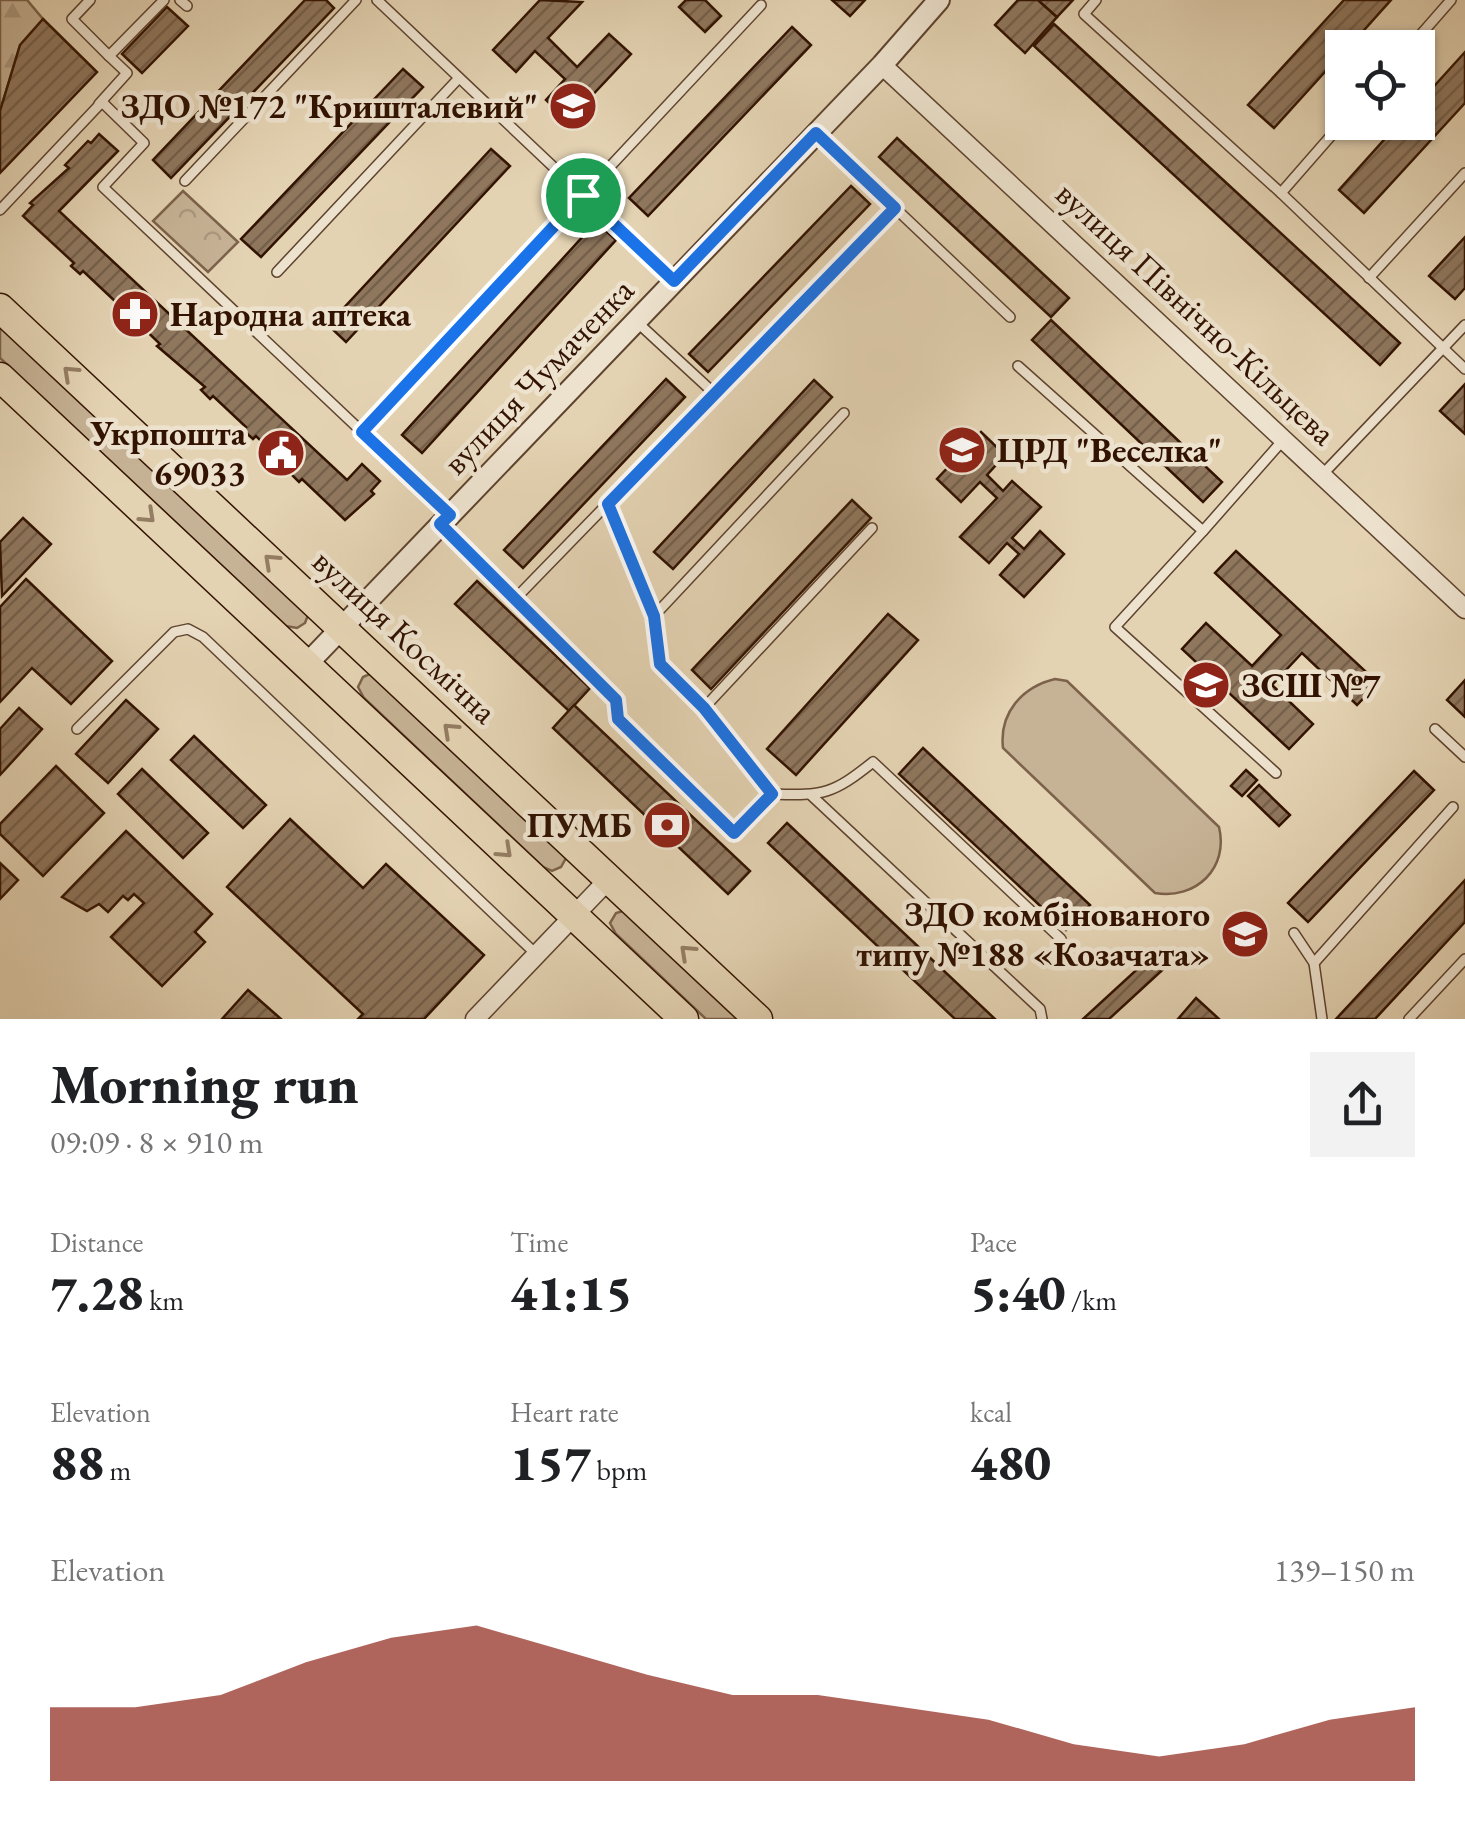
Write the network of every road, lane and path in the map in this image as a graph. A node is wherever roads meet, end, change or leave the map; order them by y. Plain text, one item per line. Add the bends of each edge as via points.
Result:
1 (90, 0) edge
2 (164, 0) edge
3 (356, 0) edge
4 (377, 0) edge
5 (939, 0) edge
6 (1096, 0) edge
7 (1451, 0) edge
8 (761, 6) dead end
9 (1425, 30) edge
10 (110, 56) junction
11 (882, 65) junction
12 (459, 78) junction
13 (102, 102) junction
14 (816, 133) junction
15 (1327, 140) edge
16 (1465, 173) edge
17 (185, 181) dead end
18 (1280, 193) junction
19 (583, 195) junction
20 (895, 208) junction
21 (0, 210) edge
22 (276, 272) dead end
23 (1369, 278) junction
24 (674, 281) junction
25 (0, 308) edge
26 (1010, 317) dead end
27 (636, 321) junction
28 (1465, 326) edge
29 (1443, 348) junction
30 (1018, 366) dead end
31 (1465, 369) edge
32 (0, 377) edge
33 (716, 395) junction
34 (844, 413) dead end
35 (362, 432) junction
36 (1284, 440) junction
37 (1322, 475) junction
38 (608, 504) junction
39 (445, 520) junction
40 (872, 528) dead end
41 (1203, 531) junction
42 (515, 599) junction
43 (1465, 609) edge
44 (654, 616) junction
45 (342, 627) junction
46 (306, 664) junction
47 (704, 708) junction
48 (77, 729) dead end
49 (1436, 729) dead end
50 (1465, 757) edge
51 (1276, 773) dead end
52 (772, 794) junction
53 (812, 796) junction
54 (1453, 806) dead end
55 (609, 879) junction
56 (574, 916) junction
57 (1294, 933) dead end
58 (1061, 939) dead end
59 (536, 955) junction
60 (1465, 959) edge
61 (1314, 964) junction
62 (475, 1019) edge
63 (684, 1019) edge
64 (758, 1019) edge
65 (1042, 1019) edge
66 (1322, 1019) edge
67 (1409, 1019) edge

1 - 10 lane via 72,19
2 - 10 lane
3 - 17 lane
4 - 12 lane
5 - 11 street, вулиця Чумаченка
6 - 18 lane via 1084,14
7 - 9 lane
8 - 19 lane
10 - 13 lane via 128,74
11 - 14 street, вулиця Чумаченка
11 - 36 street, вулиця Північно-Кільцева
12 - 19 lane
12 - 22 lane
13 - 21 lane
13 - 35 lane via 144,143 103,187
14 - 20 lane
14 - 24 street, вулиця Чумаченка
15 - 18 lane
16 - 23 lane
18 - 23 lane
19 - 24 lane
19 - 35 lane
20 - 26 lane
20 - 33 lane
23 - 29 lane
24 - 27 street, вулиця Чумаченка
45 -> 25 main road, вулиця Космічна
27 - 33 lane
27 - 39 street, вулиця Чумаченка
28 - 29 lane
29 - 31 lane
29 - 37 lane
30 - 41 lane
32 -> 46 main road
33 - 38 lane
34 - 44 lane
35 - 39 lane
36 - 37 street, вулиця Північно-Кільцева
36 - 41 lane
37 - 43 street, вулиця Північно-Кільцева
38 - 42 lane
38 - 44 lane
39 - 42 lane
39 - 45 street, вулиця Чумаченка
40 - 47 lane
41 - 51 lane via 1115,627
42 - 52 lane via 616,700 618,719 734,833
44 - 47 lane via 660,664
45 - 46 street, вулиця Чумаченка
55 -> 45 main road, вулиця Космічна
46 -> 56 main road
47 - 52 lane
48 - 59 lane via 174,632 188,629
49 - 50 lane
52 - 53 lane
53 - 58 lane via 848,782 873,762
53 - 65 lane via 1040,1009
54 - 61 lane
55 - 56 street
64 -> 55 main road, вулиця Космічна
56 - 59 street
56 - 63 main road
57 - 61 lane
59 - 62 street
60 - 67 lane
61 - 66 lane

